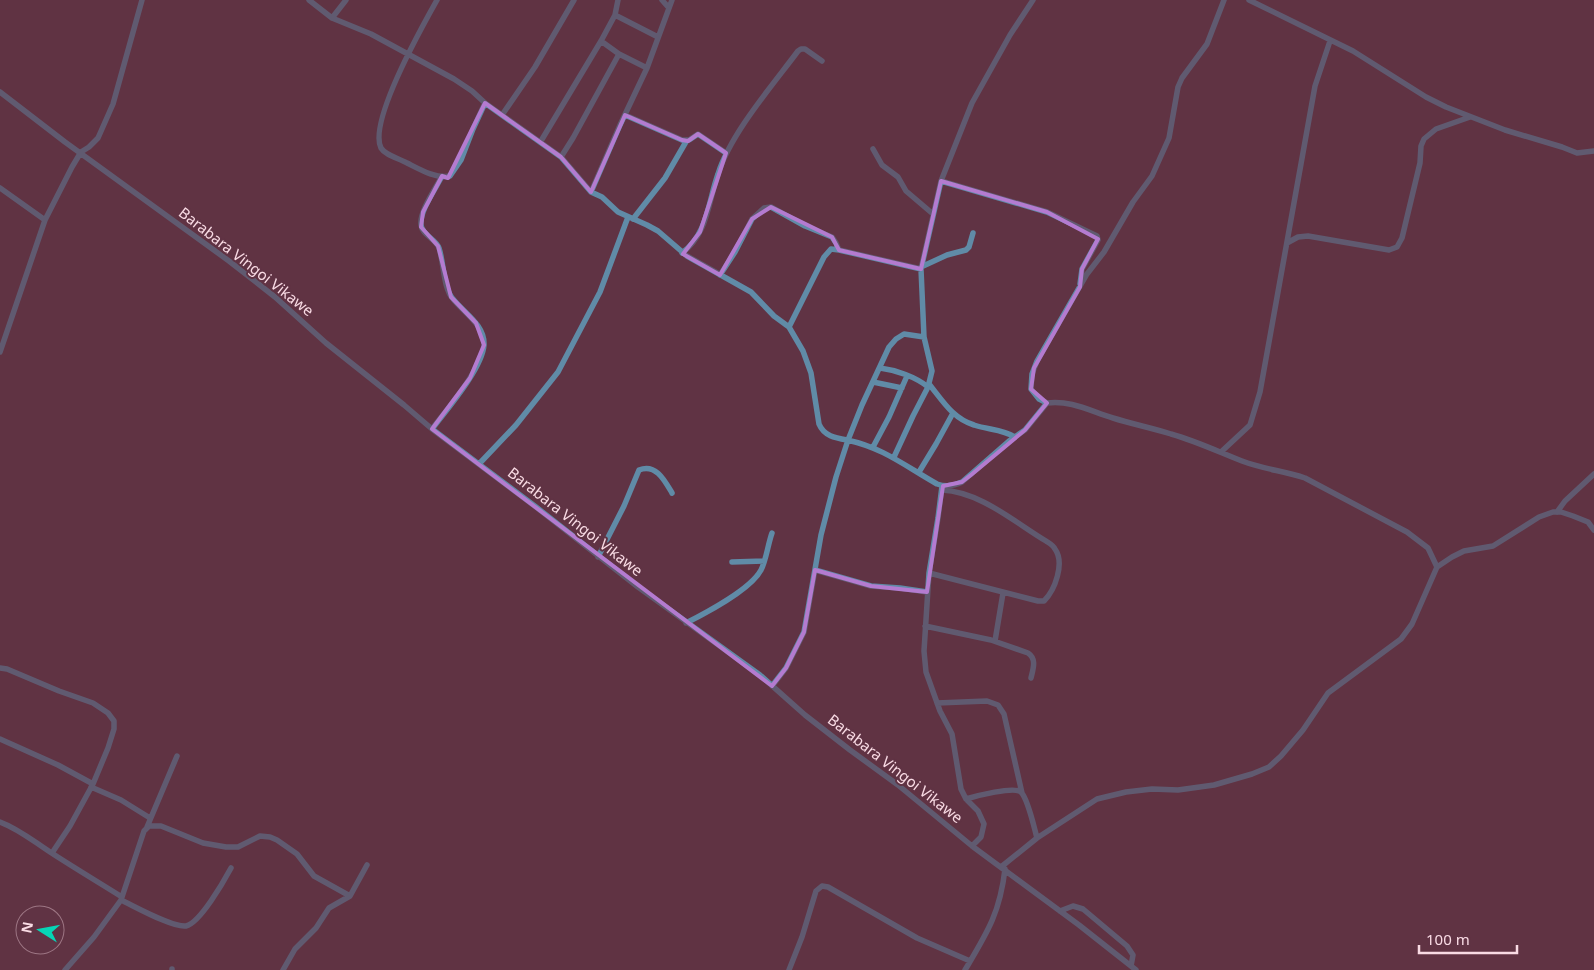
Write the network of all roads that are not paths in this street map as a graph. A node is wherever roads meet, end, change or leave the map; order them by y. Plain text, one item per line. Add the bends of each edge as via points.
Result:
1 (142, 0) edge
2 (309, 0) edge
3 (346, 0) edge
4 (437, 0) edge
5 (574, 0) edge
6 (618, 0) edge
7 (662, 0) edge
8 (672, 0) edge
9 (1033, 0) edge
10 (1224, 0) edge
11 (1249, 0) edge
12 (669, 8) junction
13 (615, 15) junction
14 (332, 18) junction
15 (658, 37) junction
16 (601, 41) junction
17 (1330, 41) junction
18 (407, 53) junction
19 (619, 54) junction
20 (822, 62) dead end
21 (647, 68) junction
22 (0, 92) edge
23 (485, 104) junction
24 (624, 114) junction
25 (502, 115) junction
26 (1470, 117) junction
27 (687, 140) junction
28 (540, 141) junction
29 (873, 149) dead end
30 (1594, 151) edge
31 (81, 152) junction
32 (726, 154) junction
33 (561, 157) junction
34 (442, 176) junction
35 (941, 181) junction
36 (0, 188) edge
37 (591, 192) junction
38 (933, 214) junction
39 (631, 218) junction
40 (44, 220) junction
41 (973, 233) dead end
42 (1287, 243) junction
43 (839, 250) junction
44 (682, 253) junction
45 (921, 268) junction
46 (720, 275) junction
47 (1080, 287) junction
48 (789, 327) junction
49 (924, 337) junction
50 (0, 352) edge
51 (880, 368) junction
52 (907, 376) junction
53 (873, 382) junction
54 (929, 385) junction
55 (902, 388) junction
56 (1047, 403) junction
57 (953, 413) junction
58 (432, 429) junction
59 (1015, 437) junction
60 (848, 440) junction
61 (873, 447) junction
62 (1221, 452) junction
63 (894, 457) junction
64 (479, 464) junction
65 (919, 472) junction
66 (1594, 474) edge
67 (942, 488) junction
68 (672, 493) dead end
69 (1557, 512) junction
70 (1594, 530) edge
71 (772, 533) dead end
72 (598, 556) junction
73 (764, 561) junction
74 (732, 562) dead end
75 (1437, 566) junction
76 (815, 570) junction
77 (929, 573) junction
78 (927, 592) junction
79 (1003, 593) junction
80 (686, 623) junction
81 (925, 626) junction
82 (995, 641) junction
83 (0, 668) edge
84 (1032, 678) dead end
85 (772, 686) junction
86 (937, 703) junction
87 (0, 739) edge
88 (177, 756) dead end
89 (92, 785) junction
90 (1022, 793) junction
91 (966, 799) junction
92 (150, 818) junction
93 (0, 822) edge
94 (147, 827) junction
95 (1037, 838) junction
96 (972, 846) junction
97 (52, 853) junction
98 (367, 865) dead end
99 (231, 868) dead end
100 (1003, 868) junction
101 (350, 896) junction
102 (121, 898) junction
103 (1060, 911) junction
104 (970, 961) junction
105 (1132, 968) edge
106 (65, 970) edge
107 (283, 970) edge
108 (789, 970) edge
109 (965, 970) edge

1 - 31 street via 113,104 98,138
2 - 14 street
3 - 14 street
4 - 18 street
5 - 25 street
6 - 13 street
7 - 12 street
8 - 12 street
9 - 35 street via 972,103
10 - 47 street via 1207,44 1178,87 1169,138 1152,176
11 - 17 street
12 - 15 street
13 - 15 street
13 - 16 street
14 - 18 street
15 - 21 street
16 - 19 street
16 - 28 street
17 - 26 street via 1426,97
17 - 42 street via 1315,86
18 - 23 street via 454,79
18 - 34 street via 381,124 381,148 423,171
19 - 21 street
19 - 33 street
20 - 32 street via 805,49 798,51
21 - 24 street
22 - 31 street, Barabara Vingoi Vikawe
23 - 25 street
23 - 34 street via 456,170 450,176
24 - 27 street
24 - 37 street
25 - 28 street
26 - 30 street via 1577,153
26 - 42 street via 1436,129 1424,139 1402,238 1397,247 1389,250 1308,236
27 - 32 street via 698,134
27 - 39 street via 665,178
28 - 33 street
29 - 38 street via 882,166 898,177 908,194
31 - 40 street
31 - 58 street, Barabara Vingoi Vikawe via 249,276
32 - 44 street via 717,175 708,214 694,243
33 - 37 street
34 - 58 street via 423,212 421,227 438,246 451,297 476,324 484,345 470,378
35 - 38 street
35 - 47 street via 1047,212 1097,236 1098,240 1082,269
36 - 40 street
37 - 39 street
38 - 45 street
39 - 44 street via 658,231
39 - 64 street via 600,292 558,372 516,425
40 - 50 street
41 - 45 street via 966,250
42 - 62 street via 1260,392 1250,426
43 - 45 street
43 - 46 street via 832,237 825,233 770,207 764,208 752,218
43 - 48 street via 831,249 824,257
44 - 46 street
45 - 49 street
46 - 48 street via 751,292
47 - 56 street via 1045,344 1030,382 1039,399
48 - 60 street via 811,373 822,430
49 - 51 street via 904,334 896,339
49 - 54 street via 932,366
51 - 52 street
51 - 53 street
52 - 54 street
52 - 55 street
53 - 55 street
53 - 60 street
54 - 57 street
54 - 63 street
55 - 61 street
56 - 59 street via 1033,422
56 - 62 street via 1074,404 1171,433
57 - 59 street via 972,425 1003,431
57 - 65 street
58 - 64 street, Barabara Vingoi Vikawe
59 - 67 street via 962,482
60 - 61 street
60 - 76 street via 828,507
61 - 63 street
62 - 75 street via 1243,462 1305,478 1382,518 1428,548
63 - 65 street
64 - 72 street, Barabara Vingoi Vikawe
65 - 67 street
66 - 69 street
67 - 77 street
67 - 79 street via 973,496 1054,547 1059,564 1053,589 1044,601
68 - 72 street via 657,472 646,468 639,470
69 - 70 street via 1588,522
69 - 75 street via 1539,517 1493,546 1464,551
71 - 73 street
72 - 80 street, Barabara Vingoi Vikawe
73 - 74 street
73 - 80 street via 761,572 739,592
75 - 95 street via 1412,624 1401,639 1328,693 1274,764 1214,785 1112,794 1078,810
76 - 78 street via 871,586
76 - 85 street via 804,632 786,668
77 - 78 street
77 - 79 street
78 - 81 street
79 - 82 street
80 - 85 street, Barabara Vingoi Vikawe
81 - 82 street
81 - 86 street via 925,663
82 - 84 street via 1032,655
83 - 89 street via 92,703 108,713 114,729
85 - 96 street, Barabara Vingoi Vikawe
86 - 90 street via 987,701 994,702 1003,710
86 - 91 street via 952,734 959,783
87 - 89 street
88 - 92 street
89 - 92 street
89 - 97 street
90 - 91 street via 1014,790
90 - 95 street
91 - 96 street via 978,811 984,824 981,836
92 - 94 street
93 - 97 street
94 - 101 street via 161,826 203,843 226,847 238,847 260,836 270,837 297,854 314,876
94 - 102 street
95 - 100 street
96 - 100 street, Barabara Vingoi Vikawe
97 - 102 street
98 - 101 street
99 - 102 street via 203,911 186,926 173,924
100 - 103 street, Barabara Vingoi Vikawe
100 - 104 street via 999,905
101 - 107 street via 329,908 316,928 295,949
102 - 106 street via 94,937
103 - 105 street, Barabara Vingoi Vikawe
103 - 105 street via 1073,906 1083,909 1127,946 1133,955
104 - 108 street via 917,938 822,886 816,891
104 - 109 street

